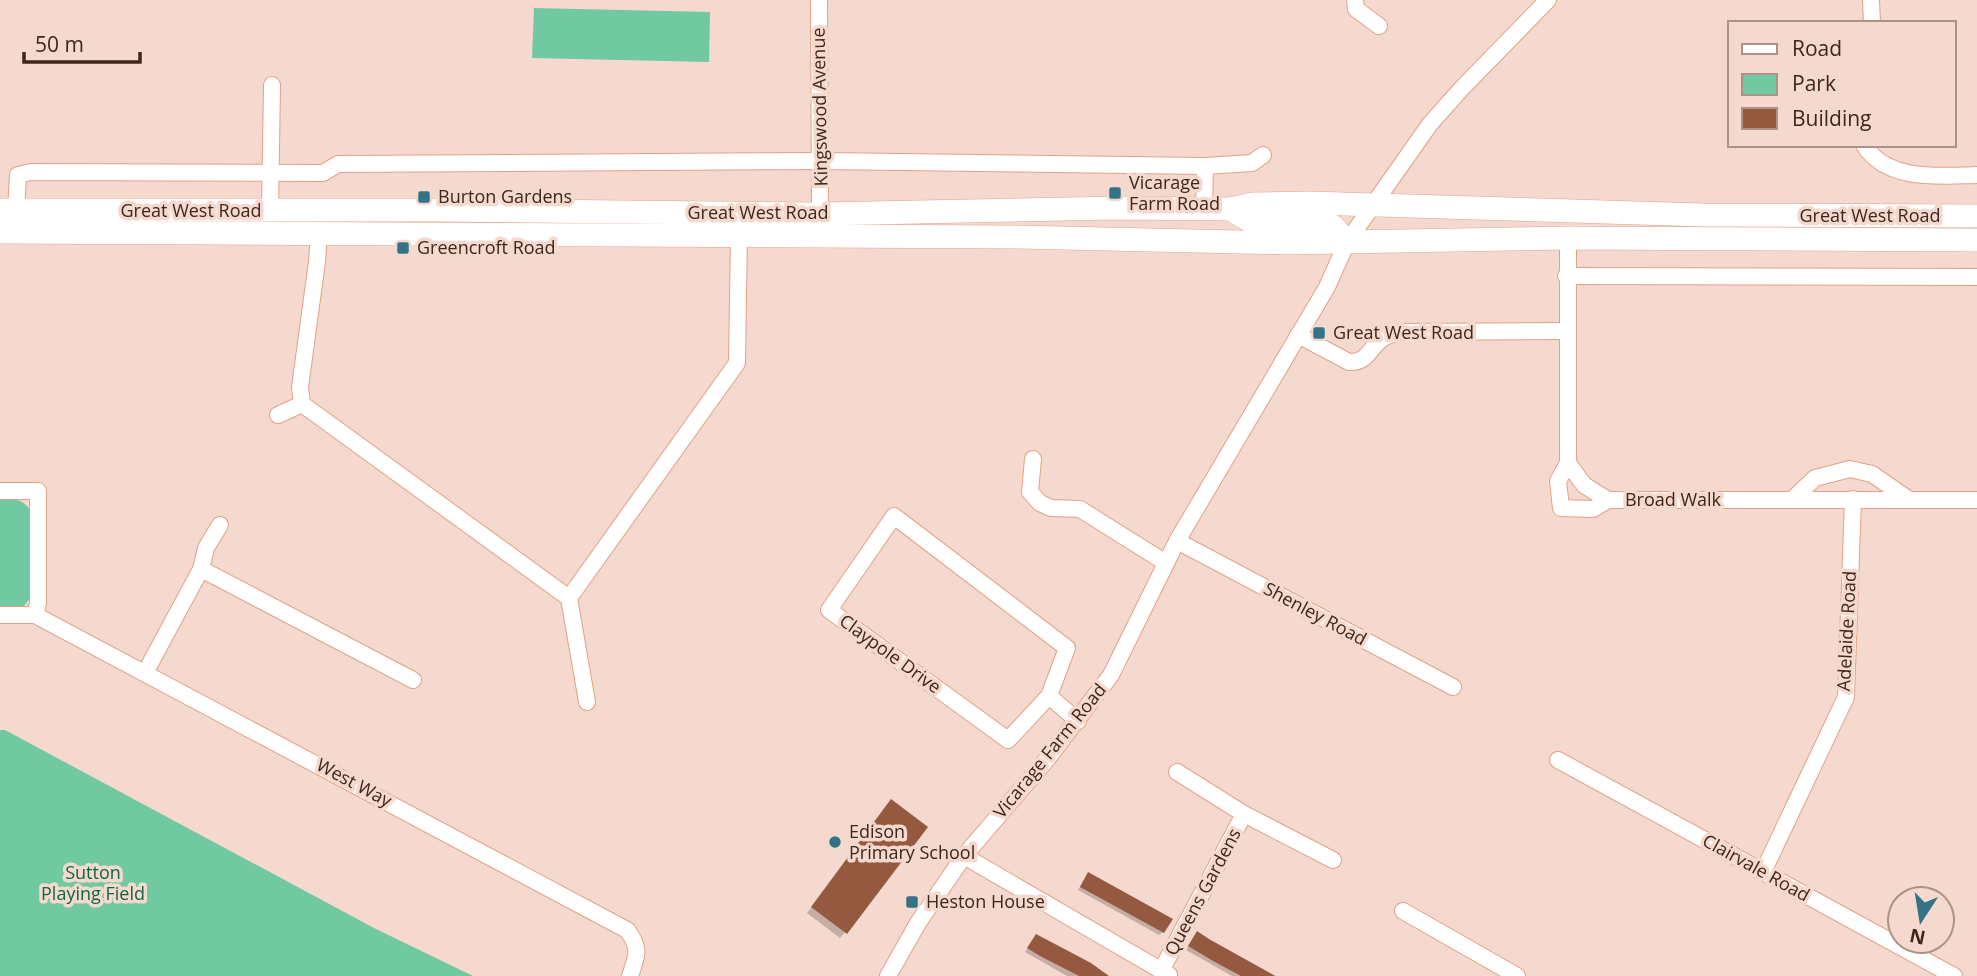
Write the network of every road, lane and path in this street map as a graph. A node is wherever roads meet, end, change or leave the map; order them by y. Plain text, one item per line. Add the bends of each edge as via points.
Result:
1 (819, 0) edge
2 (1355, 0) edge
3 (1548, 0) edge
4 (1871, 0) edge
5 (1872, 21) edge
6 (1379, 26) dead end
7 (272, 85) dead end
8 (1866, 147) edge
9 (1263, 155) dead end
10 (821, 161) junction
11 (1205, 166) junction
12 (271, 174) junction
13 (1977, 175) edge
14 (1373, 205) junction
15 (1204, 208) junction
16 (1230, 209) junction
17 (8, 211) edge
18 (270, 211) junction
19 (820, 214) junction
20 (1977, 216) edge
21 (0, 232) edge
22 (319, 233) junction
23 (739, 235) junction
24 (1568, 238) junction
25 (1977, 240) edge
26 (1347, 242) junction
27 (1566, 276) junction
28 (1977, 277) edge
29 (1566, 331) junction
30 (1298, 335) junction
31 (302, 404) junction
32 (278, 415) dead end
33 (1032, 459) dead end
34 (1569, 463) junction
35 (0, 491) edge
36 (1793, 499) junction
37 (1853, 499) junction
38 (1908, 499) junction
39 (1608, 500) junction
40 (1977, 500) edge
41 (220, 525) dead end
42 (1177, 541) junction
43 (1166, 563) junction
44 (201, 569) junction
45 (569, 598) junction
46 (0, 615) edge
47 (35, 615) junction
48 (145, 673) junction
49 (413, 680) dead end
50 (1453, 687) dead end
51 (1049, 696) junction
52 (587, 702) dead end
53 (1078, 721) junction
54 (1558, 760) dead end
55 (1177, 772) dead end
56 (1244, 814) junction
57 (964, 856) junction
58 (1332, 860) dead end
59 (1763, 872) junction
60 (1403, 911) dead end
61 (1142, 969) edge
62 (1166, 973) edge
63 (630, 976) edge
64 (888, 976) edge
65 (1517, 976) edge
66 (1954, 976) edge

1 - 10 street, Kingswood Avenue
2 - 6 street via 1356,9
3 - 14 street, Vicarage Farm Road via 1430,124
4 - 5 street
7 - 12 street
8 - 13 street via 1890,168 1908,174
9 - 11 street via 1252,163
10 - 11 street
10 - 12 street via 338,163 323,173
10 - 19 street, Kingswood Avenue
11 - 15 street
12 - 17 street via 31,172 18,175
12 - 18 street
14 - 16 highway, Great West Road via 1264,204
14 - 20 highway, Great West Road via 1703,215
14 - 26 street, Vicarage Farm Road
15 - 16 highway, Great West Road
15 - 19 highway, Great West Road
16 - 26 highway via 1252,222 1327,223
17 - 18 highway, Great West Road
18 - 19 highway, Great West Road
21 - 22 highway, Great West Road
22 - 23 highway, Great West Road
22 - 31 street via 300,387
23 - 26 highway, Great West Road
23 - 45 street via 737,363
24 - 25 highway, Great West Road
24 - 26 highway, Great West Road
24 - 27 street
26 - 30 street, Vicarage Farm Road
27 - 28 street
27 - 29 street
29 - 30 street via 1399,332 1381,339 1364,360 1356,362
29 - 34 street
30 - 42 street, Vicarage Farm Road
31 - 32 street
31 - 45 street
33 - 43 street via 1030,492 1040,503 1080,509
34 - 39 street, Broad Walk via 1584,485
34 - 39 street via 1558,481 1561,508 1593,509
35 - 47 street via 38,491
36 - 37 street, Broad Walk
36 - 38 street via 1815,478 1850,469 1872,474
36 - 39 street, Broad Walk
37 - 38 street, Broad Walk
37 - 59 street, Adelaide Road via 1846,697
38 - 40 street, Broad Walk
41 - 44 street via 205,548
42 - 43 street, Vicarage Farm Road
42 - 50 street, Shenley Road
43 - 53 street, Vicarage Farm Road via 1111,675
44 - 48 street
44 - 49 street
45 - 52 street
46 - 47 street
47 - 48 street, West Way
48 - 63 street, West Way via 627,930 636,941 638,956
51 - 51 street, Claypole Drive via 1008,740 829,610 894,516 1067,648
51 - 53 street
53 - 57 street, Vicarage Farm Road
54 - 59 street, Clairvale Road
55 - 56 street, Queens Gardens
56 - 58 street, Queens Gardens
56 - 62 street, Queens Gardens
57 - 61 street
57 - 64 street, Vicarage Farm Road via 918,922
59 - 66 street, Clairvale Road
60 - 65 street
61 - 62 street

